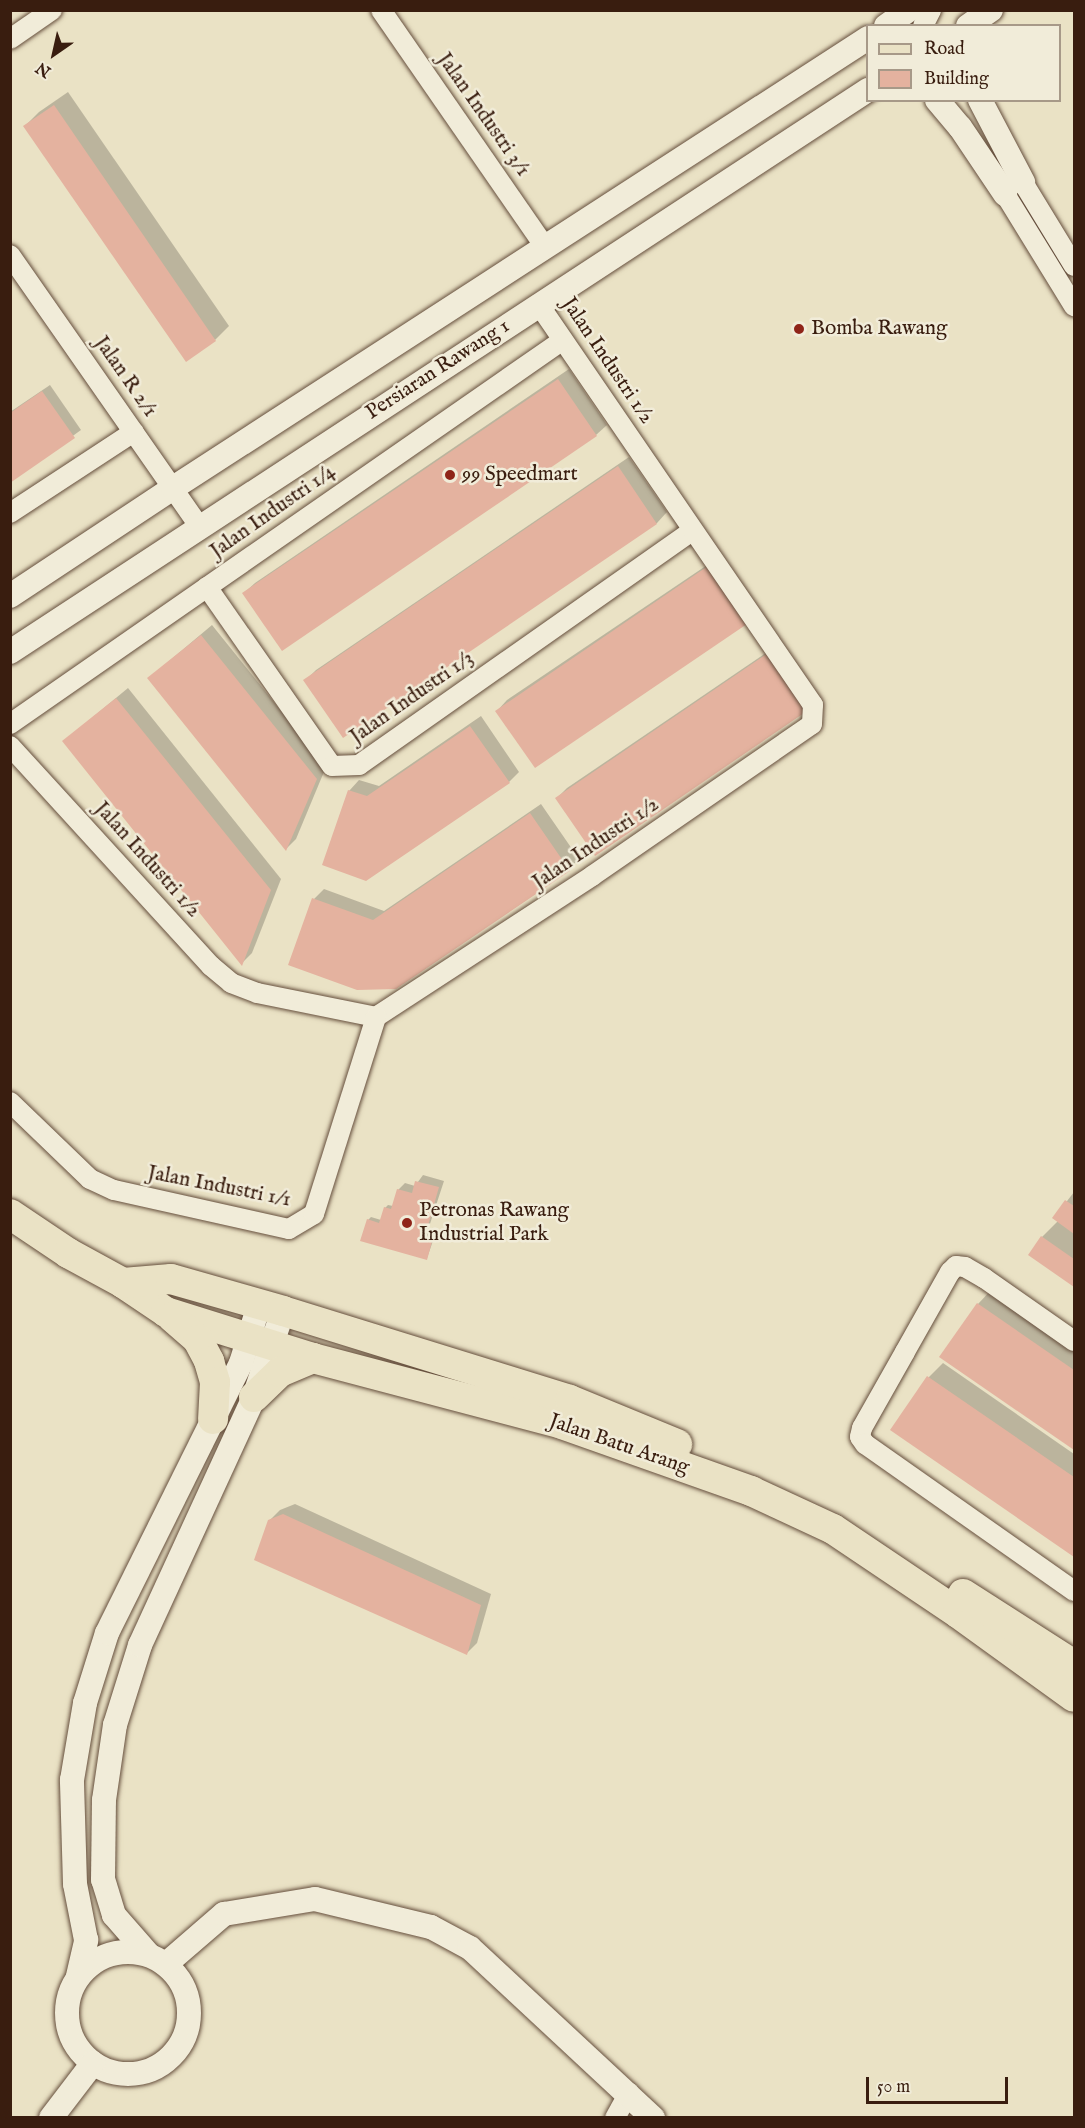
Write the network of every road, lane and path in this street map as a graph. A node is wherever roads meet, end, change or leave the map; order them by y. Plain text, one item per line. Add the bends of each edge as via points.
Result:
1 (52, 10) edge
2 (381, 10) edge
3 (909, 10) edge
4 (931, 10) edge
5 (991, 10) edge
6 (997, 10) edge
7 (889, 24) edge
8 (924, 24) edge
9 (971, 24) edge
10 (983, 24) edge
11 (10, 39) edge
12 (866, 39) edge
13 (866, 47) edge
14 (866, 91) edge
15 (939, 102) edge
16 (947, 102) edge
17 (971, 102) edge
18 (981, 102) edge
19 (753, 112) junction
20 (1014, 188) junction
21 (545, 247) junction
22 (10, 255) edge
23 (1074, 266) edge
24 (538, 304) junction
25 (1074, 306) edge
26 (563, 340) junction
27 (134, 432) junction
28 (173, 488) junction
29 (10, 513) edge
30 (199, 526) junction
31 (693, 530) junction
32 (207, 587) junction
33 (10, 596) edge
34 (10, 652) edge
35 (10, 724) edge
36 (10, 746) edge
37 (376, 1017) junction
38 (10, 1102) edge
39 (10, 1214) edge
40 (123, 1283) junction
41 (271, 1308) junction
42 (166, 1312) junction
43 (1074, 1341) edge
44 (260, 1342) junction
45 (313, 1358) junction
46 (254, 1397) junction
47 (213, 1419) junction
48 (1074, 1591) edge
49 (1074, 1665) edge
50 (1074, 1697) edge
51 (157, 1959) junction
52 (78, 1976) junction
53 (93, 2063) junction
54 (629, 2093) junction
55 (51, 2118) edge
56 (615, 2118) edge
57 (653, 2118) edge

1 - 11 street
2 - 21 street, Jalan Industri 3/1
3 - 7 street
4 - 8 street
5 - 9 street
6 - 10 street
12 - 19 street
13 - 19 street
14 - 24 street, Persiaran Rawang 1
15 - 20 street
16 - 20 street
17 - 20 street
18 - 20 street
19 - 21 street
20 - 23 street
20 - 25 street via 1042,258
21 - 28 street
22 - 27 street, Jalan R 2/1
24 - 26 street, Jalan Industri 1/2
24 - 30 street, Persiaran Rawang 1
26 - 31 street, Jalan Industri 1/2
26 - 32 street, Jalan Industri 1/4
27 - 28 street, Jalan R 2/1
27 - 29 street
28 - 30 street, Jalan R 2/1
28 - 33 street
30 - 34 street, Persiaran Rawang 1
31 - 32 street, Jalan Industri 1/3 via 358,765 332,766
31 - 37 street, Jalan Industri 1/2 via 813,705 812,724 592,876
32 - 35 street, Jalan Industri 1/4
36 - 37 street, Jalan Industri 1/2 via 211,966 231,983 256,993
37 - 38 street, Jalan Industri 1/1 via 314,1214 289,1229 114,1190 90,1179
39 - 40 main road, Jalan Batu Arang via 68,1253
40 - 41 main road, Jalan Batu Arang via 171,1279
40 - 42 main road, Jalan Batu Arang
41 - 44 street
41 - 49 main road, Jalan Batu Arang via 570,1400 755,1477 837,1515
42 - 44 main road, Jalan Batu Arang
42 - 47 main road via 198,1340 209,1361 215,1382
43 - 48 street via 984,1278 956,1266 860,1437
44 - 45 main road, Jalan Batu Arang
44 - 46 street
44 - 47 street via 241,1363
45 - 46 main road via 280,1372
45 - 50 main road, Jalan Batu Arang via 562,1424 751,1491 833,1529
46 - 51 street via 140,1645 115,1725 104,1800 103,1880 114,1915
47 - 52 street via 107,1633 85,1703 72,1780 75,1884 86,1940
51 - 52 street via 128,1951 109,1954 92,1962
51 - 53 street via 180,1980 189,2000 190,2021 184,2041 171,2058 154,2069 133,2074 112,2072
51 - 54 street via 224,1914 315,1899 430,1928 470,1948
52 - 53 street via 69,1994 69,2032 78,2050
53 - 55 street
54 - 56 street
54 - 57 street

